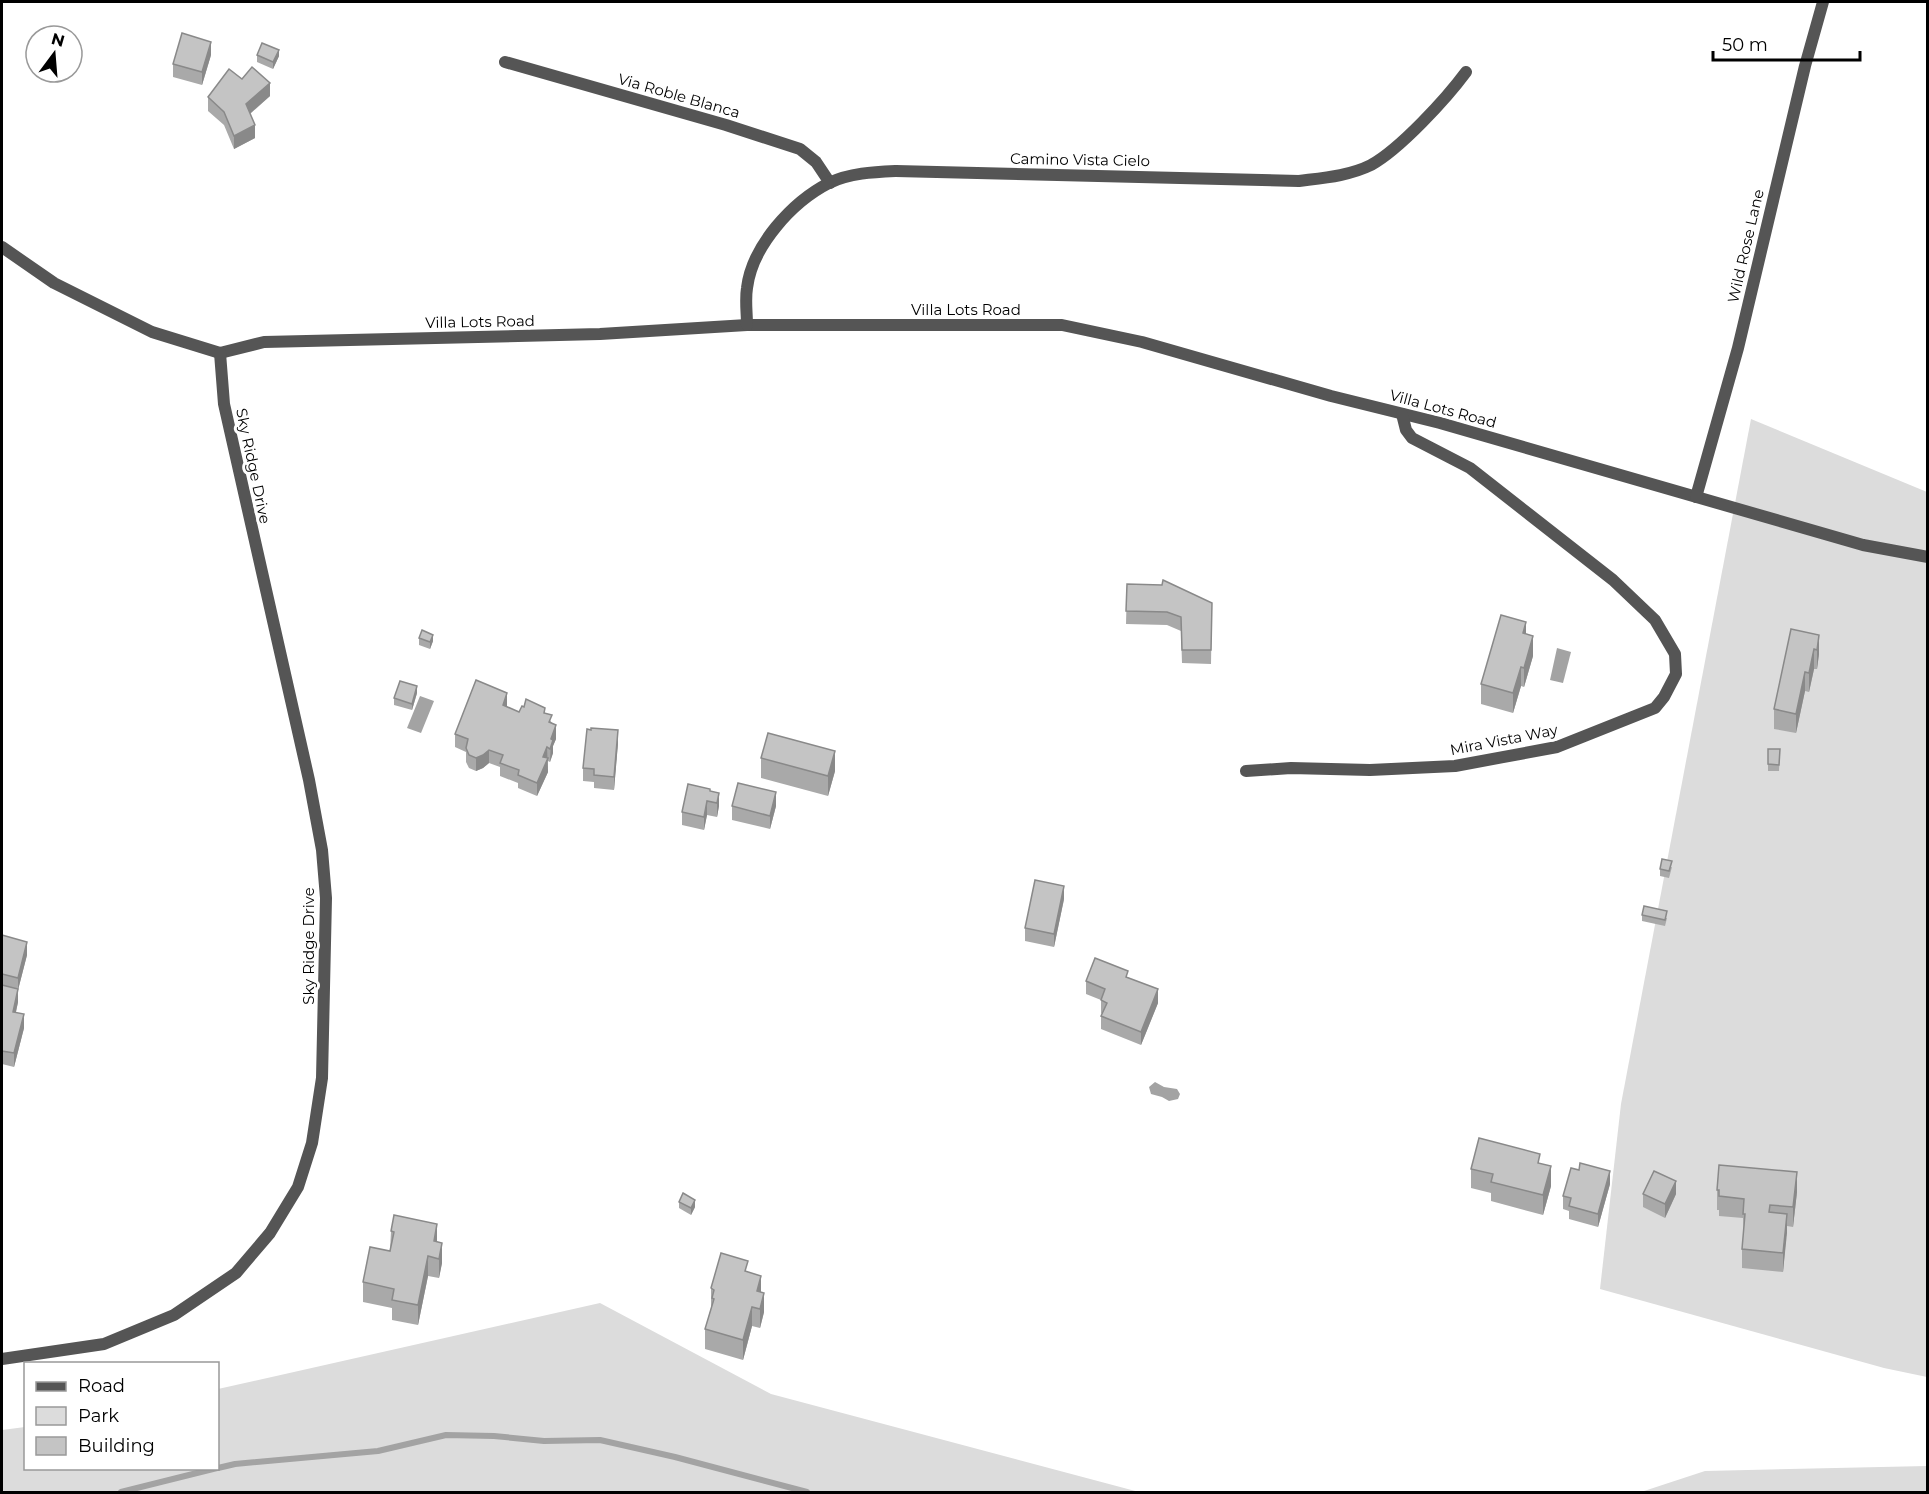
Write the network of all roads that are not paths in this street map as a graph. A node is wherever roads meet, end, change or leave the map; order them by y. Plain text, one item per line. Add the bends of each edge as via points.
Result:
1 (1823, 2) edge
2 (505, 62) dead end
3 (1466, 72) dead end
4 (830, 183) junction
5 (2, 247) edge
6 (747, 325) junction
7 (220, 353) junction
8 (1402, 414) junction
9 (1696, 497) junction
10 (1928, 558) edge
11 (1246, 771) dead end
12 (2, 1359) edge

1 - 9 street, Wild Rose Lane
2 - 4 street, Via Roble Blanca via 800,149 816,162
3 - 4 street, Camino Vista Cielo via 1396,146 1370,165 1336,176 1299,181 896,171 865,173
4 - 6 street, Camino Vista Cielo via 798,205 773,230 754,261 747,288
5 - 7 street via 88,301 152,332
6 - 7 street, Villa Lots Road via 600,334 264,342
6 - 8 street, Villa Lots Road via 1062,325 1142,342
7 - 12 street, Sky Ridge Drive via 224,404 322,850 326,898 322,1078 312,1143 298,1187 270,1233 236,1273 174,1315 104,1344
8 - 9 street, Villa Lots Road
8 - 11 street, Mira Vista Way via 1412,438 1470,468 1621,588 1655,620 1675,654 1676,674 1655,708 1557,747 1455,766
9 - 10 street, Villa Lots Road via 1863,545

